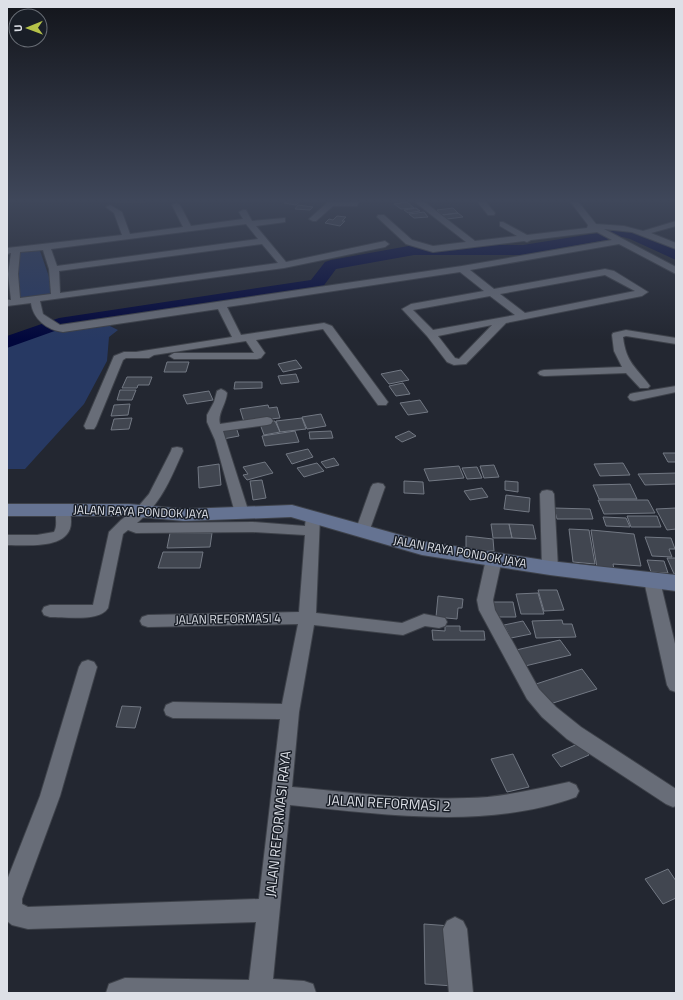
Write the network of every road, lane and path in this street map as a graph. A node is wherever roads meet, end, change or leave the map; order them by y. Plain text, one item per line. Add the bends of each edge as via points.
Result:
1 (46, 247) joint
2 (221, 247) edge
3 (269, 247) edge
4 (372, 247) edge
5 (424, 247) edge
6 (459, 247) edge
7 (581, 247) edge
8 (630, 247) edge
9 (12, 251) edge
10 (284, 265) junction
11 (462, 268) junction
12 (54, 269) junction
13 (676, 271) edge
14 (10, 274) edge
15 (495, 293) junction
16 (56, 297) junction
17 (35, 300) junction
18 (11, 302) edge
19 (221, 306) junction
20 (524, 317) junction
21 (501, 322) junction
22 (431, 334) junction
23 (244, 338) junction
24 (676, 341) edge
25 (140, 354) junction
26 (628, 370) junction
27 (544, 373) dead end
28 (644, 386) dead end
29 (676, 389) edge
30 (221, 393) dead end
31 (634, 397) dead end
32 (382, 402) dead end
33 (267, 421) dead end
34 (90, 426) dead end
35 (215, 429) junction
36 (177, 451) dead end
37 (378, 487) dead end
38 (547, 494) dead end
39 (7, 510) edge
40 (63, 510) junction
41 (142, 511) junction
42 (242, 514) junction
43 (310, 521) junction
44 (126, 523) junction
45 (362, 532) junction
46 (7, 540) edge
47 (494, 559) junction
48 (550, 568) junction
49 (652, 581) junction
50 (676, 583) edge
51 (50, 611) dead end
52 (307, 618) junction
53 (148, 621) dead end
54 (439, 622) dead end
55 (88, 667) dead end
56 (676, 685) edge
57 (173, 710) dead end
58 (290, 712) junction
59 (569, 791) dead end
60 (280, 795) junction
61 (673, 798) dead end
62 (269, 910) junction
63 (455, 929) dead end
64 (257, 991) junction
65 (118, 993) edge
66 (304, 993) edge
67 (461, 993) edge

1 - 9 street
1 - 12 street
2 - 12 street
3 - 10 street
4 - 10 street
5 - 6 street via 439,249
7 - 11 street
8 - 13 street
9 - 14 street
10 - 16 street
11 - 15 street
11 - 19 street
12 - 16 street
14 - 18 street
15 - 20 street
15 - 20 street via 605,272 643,292
15 - 22 street via 408,308
16 - 17 street
17 - 18 street
17 - 19 street via 41,316 56,328 63,329
19 - 23 street
20 - 21 street
21 - 22 street
21 - 22 street via 462,362 451,360
23 - 25 street
23 - 25 street via 260,353 257,356
23 - 32 street via 318,326 328,328
24 - 26 street via 617,335 618,350
25 - 34 street via 118,358
26 - 27 street
26 - 28 street
29 - 31 street
30 - 35 street via 220,402 213,415
33 - 35 street
35 - 42 street via 221,440
36 - 41 street via 155,496
37 - 45 street
38 - 48 street
39 - 40 main road, JALAN RAYA PONDOK JAYA
40 - 41 main road, JALAN RAYA PONDOK JAYA
40 - 46 street via 63,531 60,535 46,539
41 - 42 main road, JALAN RAYA PONDOK JAYA via 184,516
41 - 44 street
42 - 43 main road, JALAN RAYA PONDOK JAYA via 292,511
43 - 44 street via 253,528 136,528
43 - 45 main road, JALAN RAYA PONDOK JAYA
43 - 52 street, JALAN REFORMASI RAYA
44 - 51 street via 116,532 100,608 94,611
45 - 47 main road, JALAN RAYA PONDOK JAYA via 415,546
47 - 48 main road, JALAN RAYA PONDOK JAYA
47 - 61 street via 485,600 487,610 533,694 549,712 574,733
48 - 49 main road, JALAN RAYA PONDOK JAYA
49 - 50 main road, JALAN RAYA PONDOK JAYA
49 - 56 street
52 - 53 street, JALAN REFORMASI 4
52 - 54 street, JALAN REFORMASI 4 via 403,629 424,620
52 - 58 street, JALAN REFORMASI RAYA
55 - 62 street via 50,796 11,899 11,909 20,917 28,918
57 - 58 street
58 - 60 street, JALAN REFORMASI RAYA
59 - 60 street, JALAN REFORMASI 2 via 518,802 468,807 405,807
60 - 62 street, JALAN REFORMASI RAYA
62 - 64 street, JALAN REFORMASI RAYA via 261,982
63 - 67 street
64 - 65 street via 125,990
64 - 66 street

